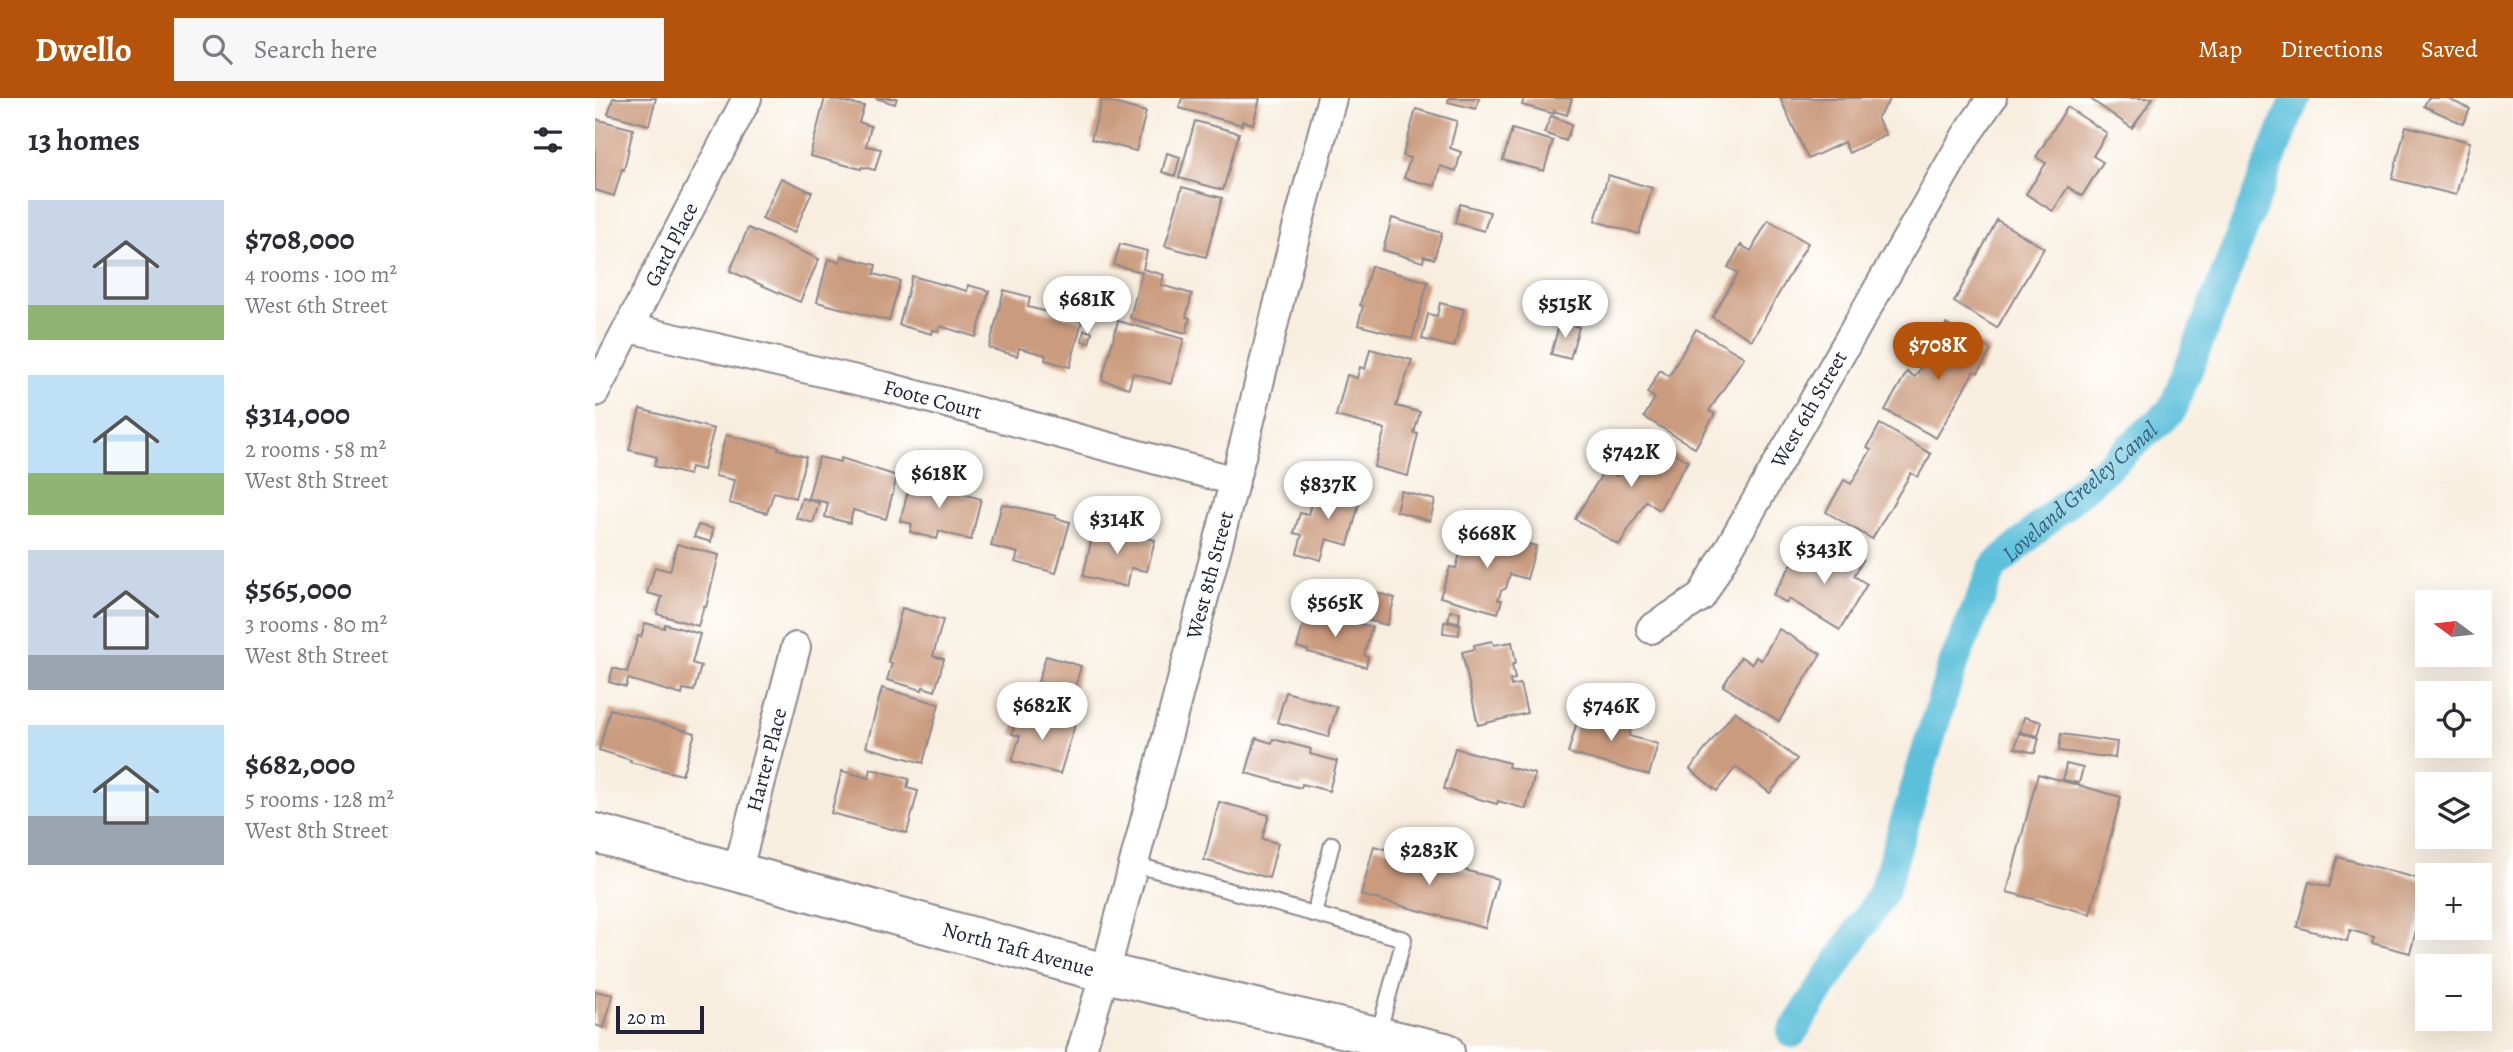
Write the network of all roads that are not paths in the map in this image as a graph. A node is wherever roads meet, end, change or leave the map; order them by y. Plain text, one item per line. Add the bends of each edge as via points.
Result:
1 (747, 98) edge
2 (1332, 98) edge
3 (1993, 98) edge
4 (629, 328) junction
5 (595, 392) edge
6 (1234, 481) junction
7 (1651, 629) dead end
8 (796, 647) dead end
9 (595, 833) edge
10 (1332, 844) dead end
11 (1133, 864) junction
12 (737, 873) junction
13 (1314, 914) junction
14 (1105, 973) junction
15 (1378, 1036) junction
16 (1081, 1052) edge
17 (1445, 1052) edge

1 - 4 street, Gard Place
2 - 6 street, West 8th Street
3 - 7 street, West 6th Street via 1960,146 1701,597
4 - 5 street, Gard Place
4 - 6 street, Foote Court via 887,387
6 - 11 street, West 8th Street
8 - 12 street, Harter Place
9 - 12 main road, North Taft Avenue
10 - 13 lane
11 - 13 lane
11 - 14 street, West 8th Street
12 - 14 main road, North Taft Avenue
13 - 15 lane via 1404,939
14 - 15 main road, North Taft Avenue
14 - 16 street, West 8th Street
15 - 17 main road, North Taft Avenue

